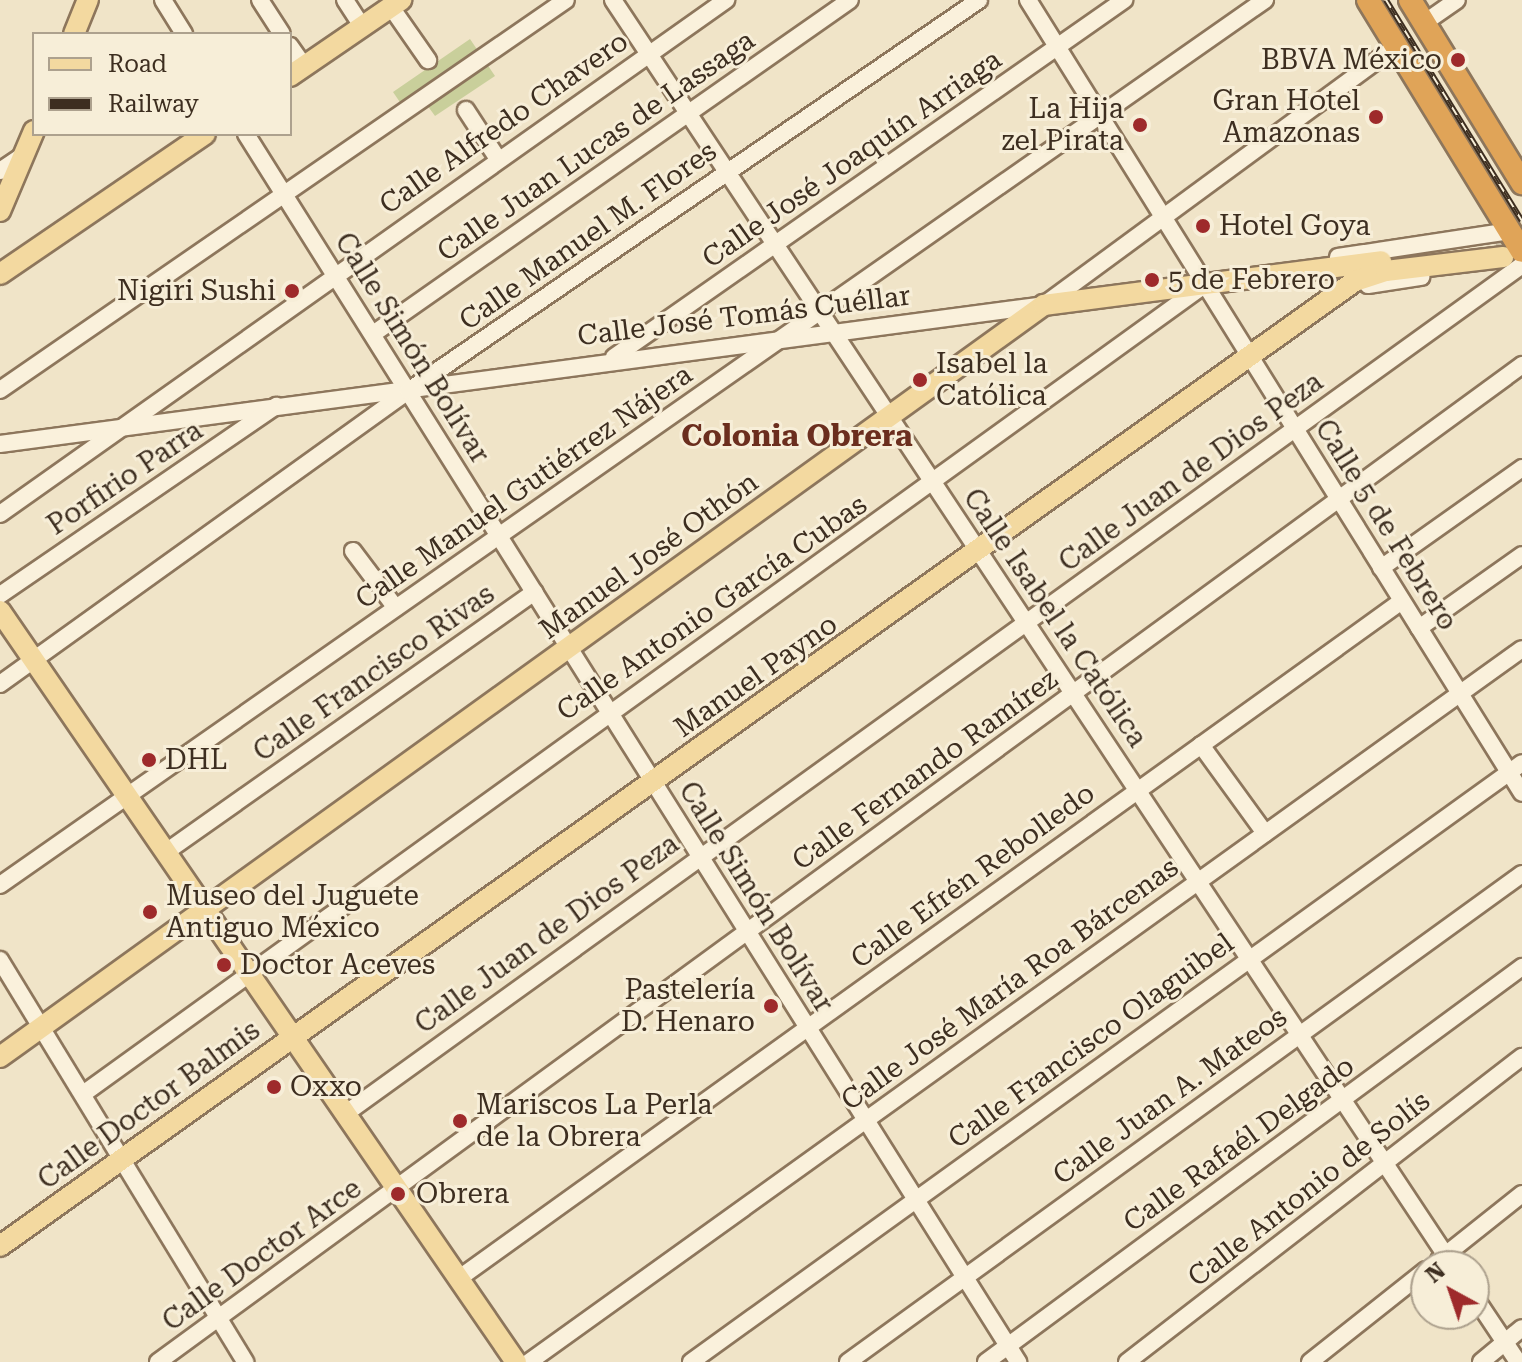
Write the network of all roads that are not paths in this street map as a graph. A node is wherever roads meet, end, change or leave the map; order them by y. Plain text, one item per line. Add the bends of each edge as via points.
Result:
1 (88, 0) edge
2 (163, 0) edge
3 (260, 0) edge
4 (345, 0) edge
5 (566, 0) edge
6 (613, 0) edge
7 (726, 0) edge
8 (850, 0) edge
9 (979, 0) edge
10 (1028, 0) edge
11 (1124, 0) edge
12 (1265, 0) edge
13 (1368, 0) edge
14 (1410, 0) edge
15 (1457, 0) edge
16 (396, 3) edge
17 (1424, 23) junction
18 (362, 26) junction
19 (75, 32) edge
20 (183, 32) edge
21 (281, 32) edge
22 (1396, 46) junction
23 (1057, 47) junction
24 (649, 54) junction
25 (428, 60) dead end
26 (297, 71) edge
27 (466, 110) dead end
28 (688, 113) junction
29 (1101, 117) junction
30 (32, 136) edge
31 (202, 136) edge
32 (247, 136) edge
33 (25, 154) junction
34 (498, 159) junction
35 (0, 171) edge
36 (727, 172) junction
37 (1522, 183) edge
38 (285, 195) junction
39 (0, 211) edge
40 (1163, 217) junction
41 (776, 245) junction
42 (1513, 252) edge
43 (334, 273) junction
44 (0, 274) edge
45 (1205, 285) junction
46 (1044, 305) junction
47 (821, 313) junction
48 (373, 334) junction
49 (835, 334) junction
50 (781, 339) junction
51 (1250, 357) junction
52 (611, 360) junction
53 (1522, 365) edge
54 (0, 390) edge
55 (408, 391) junction
56 (278, 405) junction
57 (889, 416) junction
58 (131, 423) junction
59 (1295, 428) junction
60 (0, 444) edge
61 (1522, 468) edge
62 (934, 483) junction
63 (1339, 499) junction
64 (0, 514) edge
65 (499, 537) junction
66 (353, 551) dead end
67 (979, 551) junction
68 (1522, 555) edge
69 (1381, 568) junction
70 (534, 592) junction
71 (0, 595) edge
72 (1402, 601) junction
73 (396, 608) junction
74 (0, 611) edge
75 (1026, 622) junction
76 (1419, 628) junction
77 (570, 648) junction
78 (1522, 649) edge
79 (34, 660) junction
80 (0, 684) edge
81 (1460, 693) junction
82 (1074, 694) junction
83 (610, 713) junction
84 (1201, 745) junction
85 (1515, 768) edge
86 (654, 783) junction
87 (1138, 790) junction
88 (1522, 793) edge
89 (128, 796) junction
90 (1265, 833) junction
91 (166, 852) junction
92 (699, 855) junction
93 (1522, 874) edge
94 (1199, 881) junction
95 (0, 885) edge
96 (206, 910) junction
97 (748, 932) junction
98 (1251, 958) junction
99 (0, 960) edge
100 (1522, 967) edge
101 (249, 974) junction
102 (808, 1027) junction
103 (41, 1028) junction
104 (1301, 1034) junction
105 (292, 1037) junction
106 (0, 1057) edge
107 (1522, 1057) edge
108 (83, 1094) junction
109 (1343, 1099) junction
110 (345, 1114) junction
111 (867, 1120) junction
112 (120, 1162) junction
113 (1386, 1162) junction
114 (397, 1189) junction
115 (1522, 1194) edge
116 (917, 1199) junction
117 (0, 1246) edge
118 (1443, 1250) edge
119 (1461, 1250) edge
120 (965, 1277) junction
121 (458, 1279) junction
122 (1410, 1283) edge
123 (218, 1318) junction
124 (1490, 1320) edge
125 (1522, 1328) edge
126 (1505, 1342) junction
127 (1008, 1346) junction
128 (158, 1362) edge
129 (245, 1362) edge
130 (516, 1362) edge
131 (529, 1362) edge
132 (691, 1362) edge
133 (848, 1362) edge
134 (986, 1362) edge
135 (1018, 1362) edge
136 (1127, 1362) edge
137 (1310, 1362) edge
138 (1481, 1362) edge
139 (1518, 1362) edge

1 - 19 main road
2 - 20 street
3 - 21 street
4 - 18 street
5 - 38 street
6 - 24 street, Calle Isabel la Católica
7 - 24 street, Calle Alfredo Chavero
8 - 28 street, Calle Juan Lucas de Lassaga
9 - 36 street, Calle Manuel M. Flores
10 - 23 street, Calle 5 de Febrero
11 - 23 street, Calle José Joaquín Arriaga
12 - 29 street, Calle Manuel Gutiérrez Nájera
13 - 22 highway
14 - 17 highway
15 - 17 street
16 - 18 main road
16 - 25 street
17 - 37 highway
18 - 26 main road
22 - 40 street, Manuel José Othón
22 - 42 highway
23 - 29 street, Calle 5 de Febrero
23 - 41 street, Calle José Joaquín Arriaga
24 - 28 street, Calle Isabel la Católica
24 - 34 street, Calle Alfredo Chavero
27 - 34 street
28 - 36 street, Calle Isabel la Católica
28 - 48 street, Calle Juan Lucas de Lassaga
29 - 40 street, Calle 5 de Febrero
29 - 47 street, Calle Manuel Gutiérrez Nájera
30 - 33 main road
31 - 44 main road
32 - 38 street, Calle Simón Bolívar
33 - 35 street
33 - 39 main road
34 - 43 street, Calle Alfredo Chavero
36 - 41 street, Calle Isabel la Católica
36 - 55 street, Calle Manuel M. Flores
38 - 43 street, Calle Simón Bolívar
38 - 54 street
40 - 45 street, Calle 5 de Febrero
40 - 46 street, Manuel José Othón
41 - 47 street, Calle Isabel la Católica
41 - 52 street, Calle José Joaquín Arriaga
42 - 45 main road, Calle José Tomás Cuéllar
42 - 51 main road via 1369,274
42 - 59 street, Calle Juan de Dios Peza
43 - 48 street, Calle Simón Bolívar
43 - 58 street, Calle Alfredo Chavero
45 - 46 main road, Calle José Tomás Cuéllar
45 - 51 street, Calle 5 de Febrero
45 - 62 street, Calle Antonio García Cubas
46 - 49 street, Calle José Tomás Cuéllar
46 - 57 main road, Manuel José Othón
47 - 49 street, Calle Isabel la Católica
47 - 50 street, Calle Manuel Gutiérrez Nájera
48 - 55 street, Calle Simón Bolívar
49 - 50 street, Calle José Tomás Cuéllar
49 - 57 street, Calle Isabel la Católica
50 - 52 street, Calle José Tomás Cuéllar
50 - 65 street, Calle Manuel Gutiérrez Nájera
51 - 59 street, Calle 5 de Febrero
51 - 67 main road, Manuel Payno
52 - 55 street, Calle José Tomás Cuéllar
53 - 63 street, Calle Fernando Ramírez
55 - 56 street, Calle José Tomás Cuéllar
55 - 65 street, Calle Simón Bolívar
55 - 79 street, Calle Manuel M. Flores
56 - 58 street, Calle José Tomás Cuéllar
56 - 71 street, Porfirio Parra
57 - 62 street, Calle Isabel la Católica
57 - 77 main road, Manuel José Othón
58 - 60 street, Calle José Tomás Cuéllar
58 - 64 street, Calle Alfredo Chavero
59 - 63 street, Calle 5 de Febrero
59 - 75 street, Calle Juan de Dios Peza
61 - 69 street
62 - 67 street, Calle Isabel la Católica
62 - 83 street, Calle Antonio García Cubas
63 - 69 street, Calle 5 de Febrero
63 - 82 street, Calle Fernando Ramírez
65 - 70 street, Calle Simón Bolívar
65 - 73 street, Calle Manuel Gutiérrez Nájera
66 - 73 street
67 - 75 street, Calle Isabel la Católica
67 - 86 main road, Manuel Payno
68 - 76 street
69 - 72 street, Calle 5 de Febrero
70 - 77 street, Calle Simón Bolívar
70 - 91 street, Calle Francisco Rivas
72 - 76 street, Calle 5 de Febrero
72 - 84 street, Calle Efrén Rebolledo
73 - 89 street, Calle Manuel Gutiérrez Nájera
74 - 79 main road
75 - 82 street, Calle Isabel la Católica
75 - 92 street, Calle Juan de Dios Peza
76 - 81 street, Calle 5 de Febrero
77 - 83 street, Calle Simón Bolívar
77 - 96 main road, Manuel José Othón
78 - 81 street, Calle José María Roa Bárcenas
79 - 80 street, Calle Manuel M. Flores
79 - 89 main road
81 - 85 street, Calle 5 de Febrero
81 - 90 street, Calle José María Roa Bárcenas
82 - 87 street, Calle Isabel la Católica
82 - 97 street, Calle Fernando Ramírez
83 - 86 street, Calle Simón Bolívar
83 - 101 street, Calle Antonio García Cubas
84 - 87 street, Calle Efrén Rebolledo
84 - 90 street
85 - 88 street, Calle 5 de Febrero
85 - 98 street, Calle Francisco Olaguibel
86 - 92 street, Calle Simón Bolívar
86 - 105 main road, Manuel Payno
87 - 94 street, Calle Isabel la Católica
87 - 102 street, Calle Efrén Rebolledo
89 - 91 main road
89 - 95 street, Calle Manuel Gutiérrez Nájera
90 - 94 street, Calle José María Roa Bárcenas
91 - 96 main road
92 - 97 street, Calle Simón Bolívar
92 - 110 street, Calle Juan de Dios Peza
93 - 104 street, Calle Juan A. Mateos
94 - 98 street, Calle Isabel la Católica
94 - 111 street, Calle José María Roa Bárcenas
96 - 101 main road
96 - 103 main road, Manuel José Othón
97 - 102 street, Calle Simón Bolívar
97 - 114 street, Calle Fernando Ramírez
98 - 104 street, Calle Isabel la Católica
98 - 116 street, Calle Francisco Olaguibel
99 - 103 street
100 - 109 street, Calle Rafaél Delgado
101 - 105 main road
101 - 108 street, Calle Antonio García Cubas
102 - 111 street, Calle Simón Bolívar
102 - 121 street, Calle Efrén Rebolledo
103 - 106 main road, Manuel José Othón
103 - 108 street
104 - 109 street, Calle Isabel la Católica
104 - 120 street, Calle Juan A. Mateos
105 - 110 main road
105 - 112 main road, Calle Doctor Balmis
107 - 113 street, Calle Antonio de Solís
108 - 112 street
109 - 113 street, Calle Isabel la Católica
109 - 127 street, Calle Rafaél Delgado
110 - 114 main road
111 - 116 street, Calle Simón Bolívar
111 - 131 street, Calle José María Roa Bárcenas
112 - 117 main road, Calle Doctor Balmis
112 - 123 street
113 - 118 street, Calle Isabel la Católica
113 - 136 street, Calle Antonio de Solís
114 - 121 main road
114 - 123 street, Calle Doctor Arce
115 - 119 street
116 - 120 street, Calle Simón Bolívar
116 - 132 street, Calle Francisco Olaguibel
120 - 127 street, Calle Simón Bolívar
120 - 133 street, Calle Juan A. Mateos
121 - 130 main road
122 - 137 street
123 - 128 street, Calle Doctor Arce
123 - 129 street
124 - 126 street
125 - 126 street
126 - 138 street
126 - 139 street
127 - 134 street, Calle Rafaél Delgado
127 - 135 street, Calle Simón Bolívar

